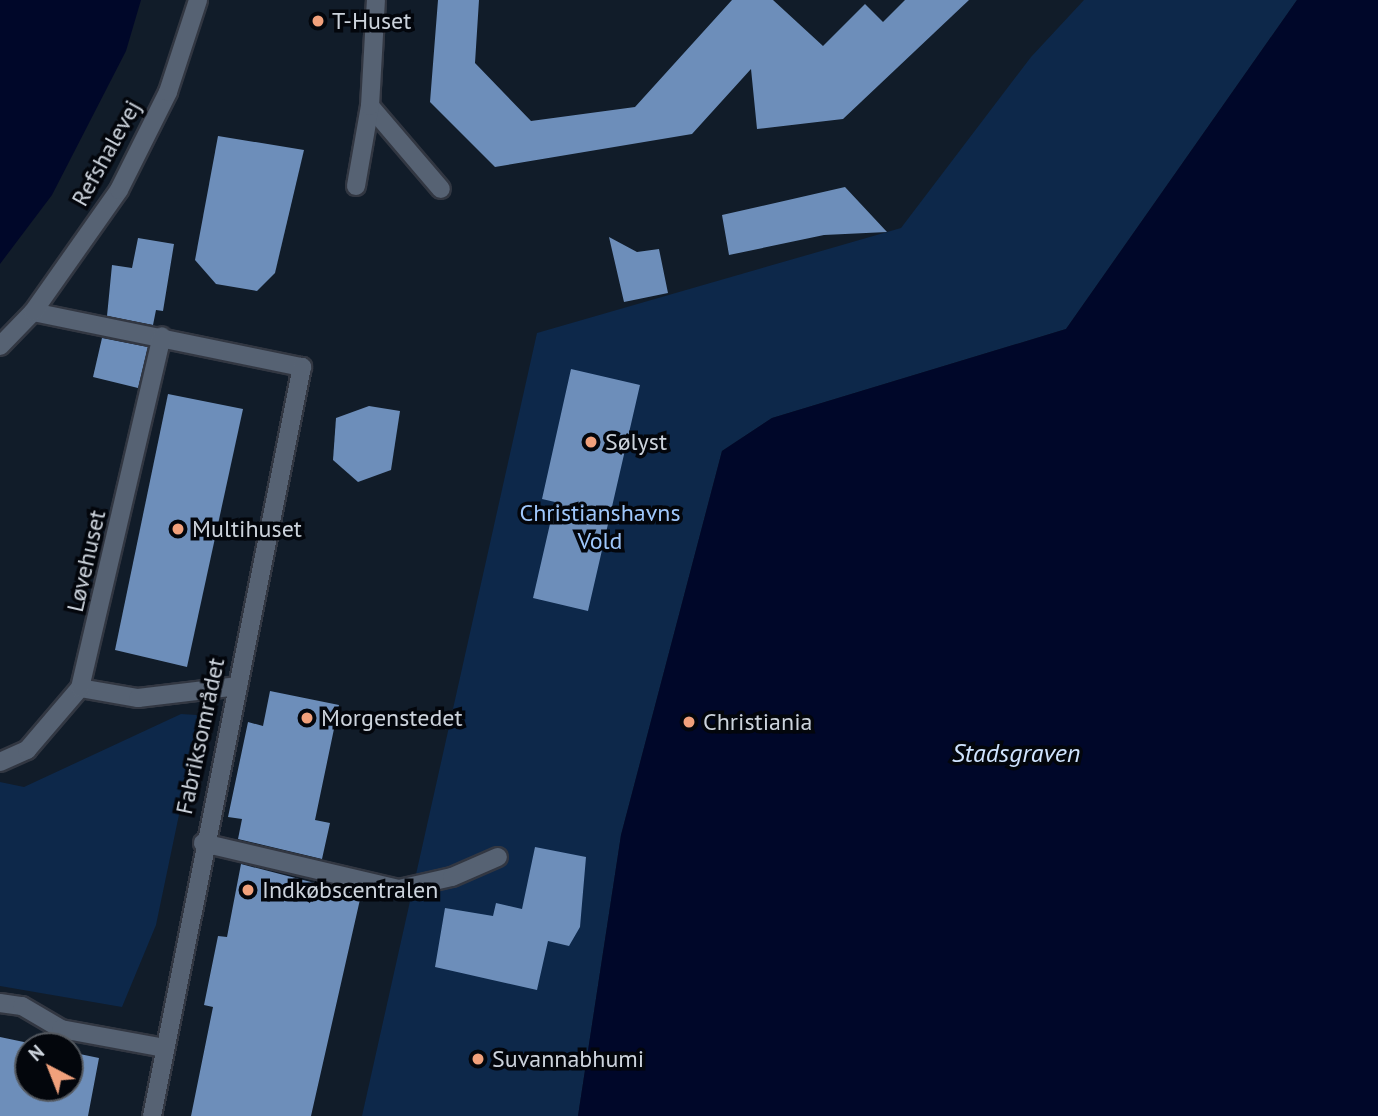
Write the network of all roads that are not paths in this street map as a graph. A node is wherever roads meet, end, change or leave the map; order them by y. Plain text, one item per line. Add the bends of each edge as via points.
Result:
1 (198, 0) edge
2 (376, 0) edge
3 (370, 106) junction
4 (356, 186) dead end
5 (441, 189) dead end
6 (33, 312) junction
7 (162, 336) junction
8 (0, 346) edge
9 (238, 686) junction
10 (80, 688) junction
11 (0, 762) edge
12 (203, 843) junction
13 (498, 857) dead end
14 (0, 1003) edge
15 (165, 1048) junction
16 (152, 1116) edge

1 - 6 street, Refshalevej via 168,92 119,190
2 - 3 street
3 - 4 street
3 - 5 street
6 - 7 street
6 - 8 street, Refshalevej
7 - 9 street, Fabriksområdet via 302,367
7 - 10 street, Løvehuset
9 - 10 street via 138,698
9 - 12 street, Fabriksområdet
10 - 11 street, Løvehuset via 27,750
12 - 13 street via 399,889 452,877
12 - 15 street, Fabriksområdet
14 - 15 street via 22,1006 61,1029
15 - 16 street, Fabriksområdet

